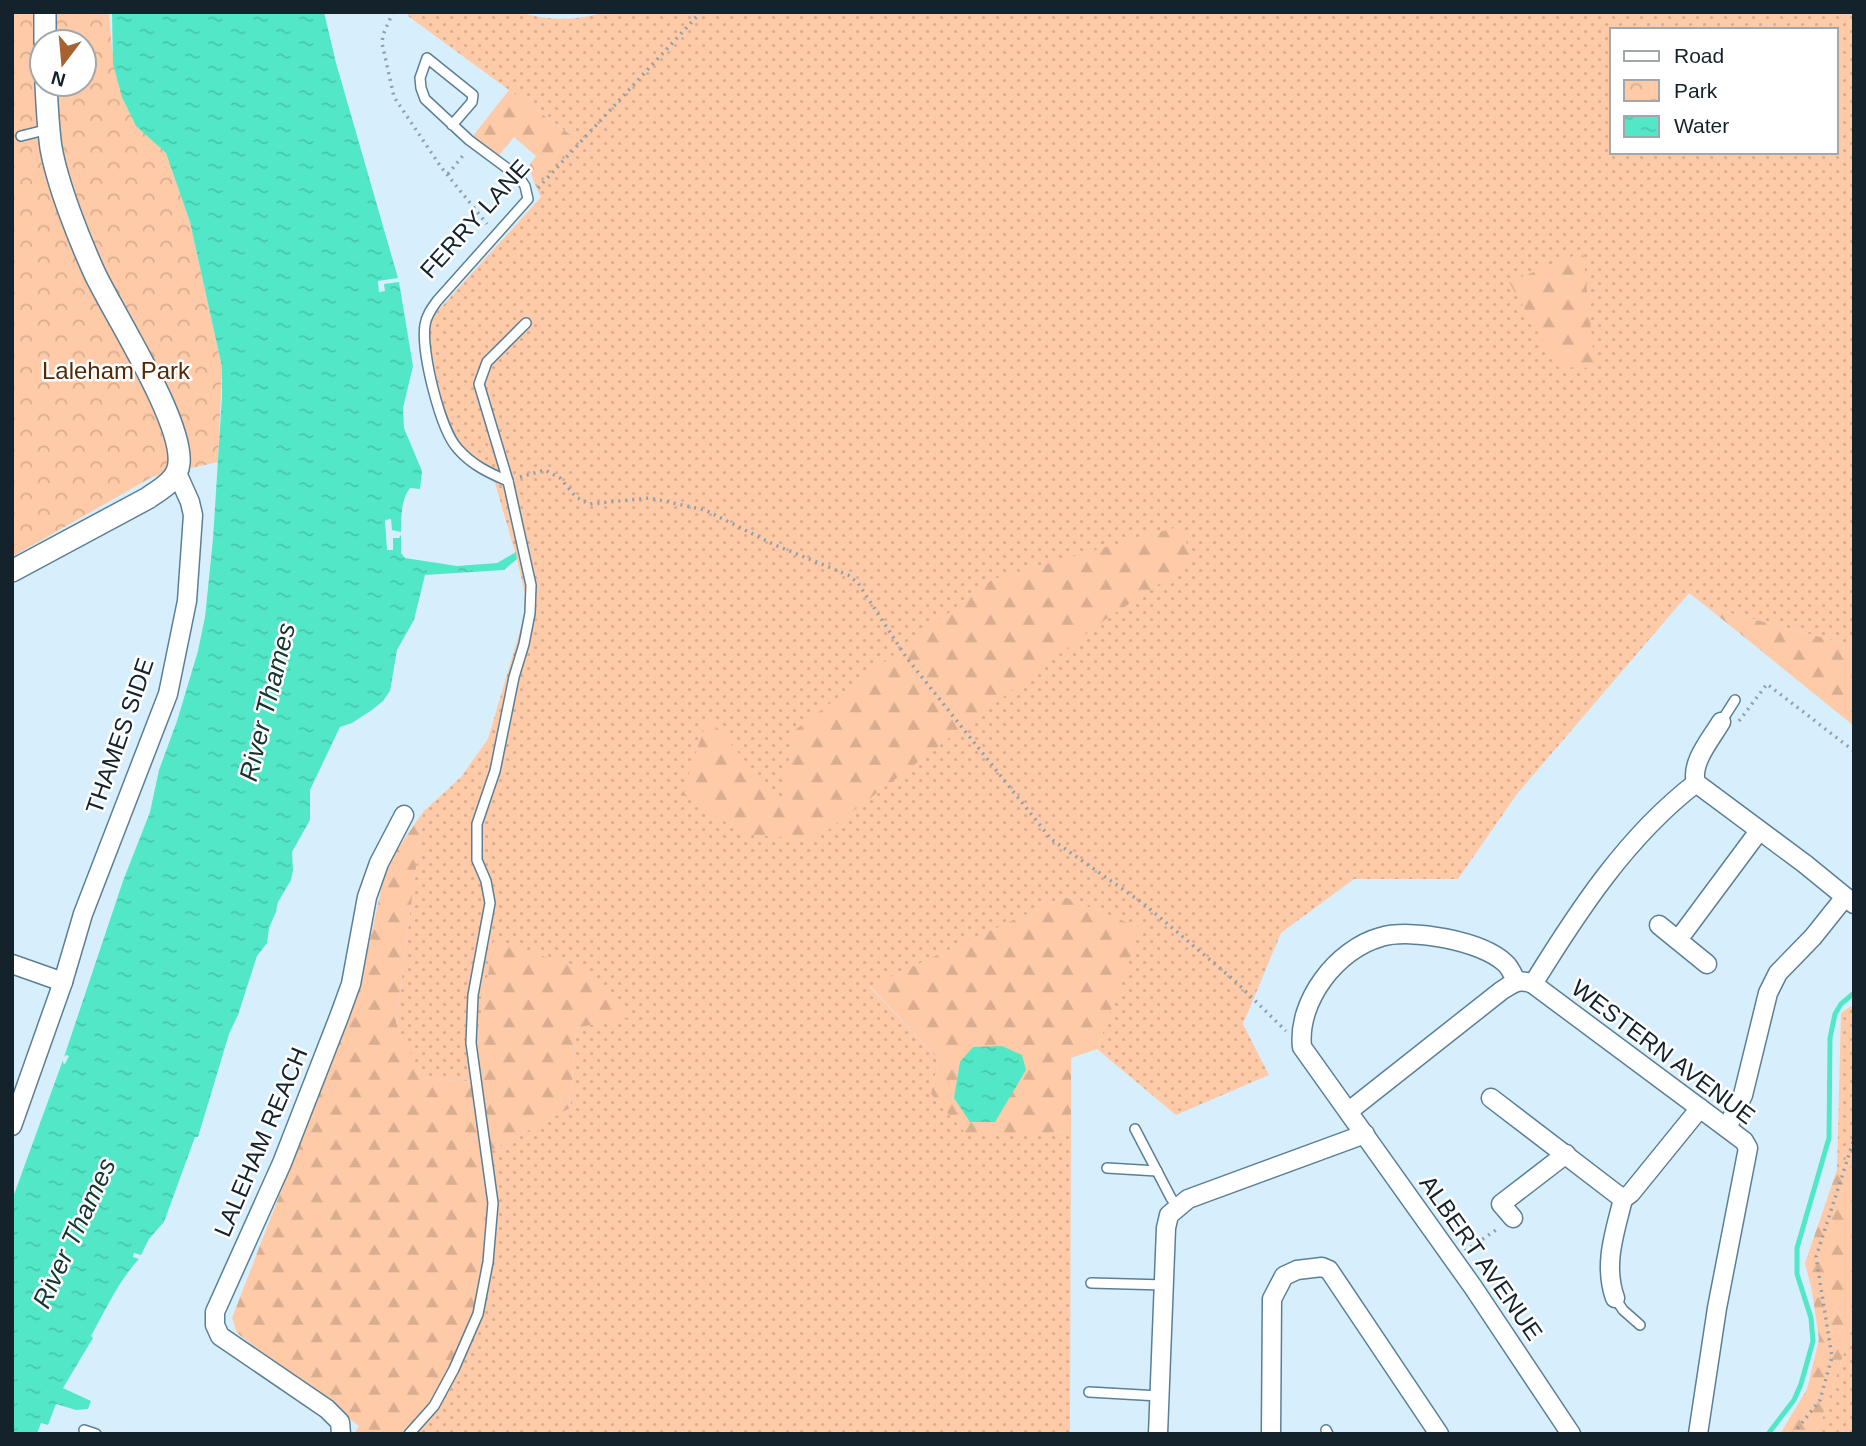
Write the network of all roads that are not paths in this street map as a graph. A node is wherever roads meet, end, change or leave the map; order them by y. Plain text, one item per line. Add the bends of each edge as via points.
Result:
1 (47, 98) edge
2 (452, 125) junction
3 (49, 129) junction
4 (20, 136) dead end
5 (526, 323) dead end
6 (177, 474) junction
7 (508, 481) junction
8 (12, 571) edge
9 (1735, 700) dead end
10 (1720, 723) joint
11 (1696, 783) junction
12 (404, 815) dead end
13 (1759, 831) junction
14 (1851, 896) edge
15 (1659, 925) dead end
16 (1678, 940) junction
17 (12, 964) edge
18 (1707, 964) dead end
19 (63, 982) junction
20 (1524, 983) junction
21 (1302, 1047) joint
22 (1491, 1098) dead end
23 (1700, 1108) junction
24 (1349, 1111) junction
25 (12, 1126) edge
26 (1727, 1128) junction
27 (1135, 1129) dead end
28 (1365, 1134) junction
29 (1566, 1154) junction
30 (1107, 1168) dead end
31 (1157, 1171) junction
32 (1623, 1199) junction
33 (1177, 1206) junction
34 (1513, 1219) road end
35 (1091, 1283) dead end
36 (1164, 1285) junction
37 (1615, 1298) joint
38 (1640, 1325) dead end
39 (1089, 1392) dead end
40 (1159, 1396) junction
41 (85, 1430) dead end
42 (1438, 1433) edge
43 (96, 1434) edge
44 (341, 1434) edge
45 (409, 1434) edge
46 (1158, 1434) edge
47 (1271, 1434) edge
48 (1571, 1434) edge
49 (1698, 1434) edge

1 - 3 street, THAMES SIDE
2 - 2 lane via 425,99 420,79 427,58 473,95
2 - 7 lane, FERRY LANE via 519,177 528,199 430,310 425,325 440,419 456,448 477,467
3 - 4 lane
3 - 6 street, THAMES SIDE via 65,197 95,273 170,422 179,462
5 - 7 lane via 487,362 480,384
6 - 8 street via 148,498
6 - 19 street, THAMES SIDE via 193,515 187,601 168,694 83,914
7 - 45 lane via 531,585 524,644 495,771 477,824 477,860 490,903 473,995 471,1043 493,1203 488,1262 478,1314 454,1370 434,1406
9 - 10 lane
10 - 11 street via 1696,765
11 - 13 street
11 - 20 street via 1646,827
12 - 44 street, LALEHAM REACH via 367,897 351,984 339,1017 282,1163 215,1312 220,1336 327,1409 340,1422
13 - 14 street
13 - 16 street
14 - 26 street via 1778,973 1768,993 1743,1095
15 - 16 street
16 - 18 street
17 - 19 street
19 - 25 street, THAMES SIDE
20 - 21 street, WESTERN AVENUE via 1504,962 1485,951 1428,936 1383,936 1335,965 1301,1024
20 - 23 street, WESTERN AVENUE
20 - 24 street
21 - 24 street, ALBERT AVENUE
22 - 29 street
23 - 26 street, WESTERN AVENUE
23 - 32 street
24 - 28 street, ALBERT AVENUE
26 - 49 street, WESTERN AVENUE via 1748,1148
27 - 31 lane
28 - 33 street
28 - 48 street, ALBERT AVENUE
29 - 32 street
29 - 34 street via 1501,1204
30 - 31 lane
31 - 33 lane
32 - 37 street via 1609,1260
33 - 36 street via 1166,1228
35 - 36 lane
36 - 40 street
37 - 38 lane
39 - 40 lane
40 - 46 street
41 - 43 lane
42 - 47 street via 1329,1270 1322,1267 1284,1276 1272,1299

